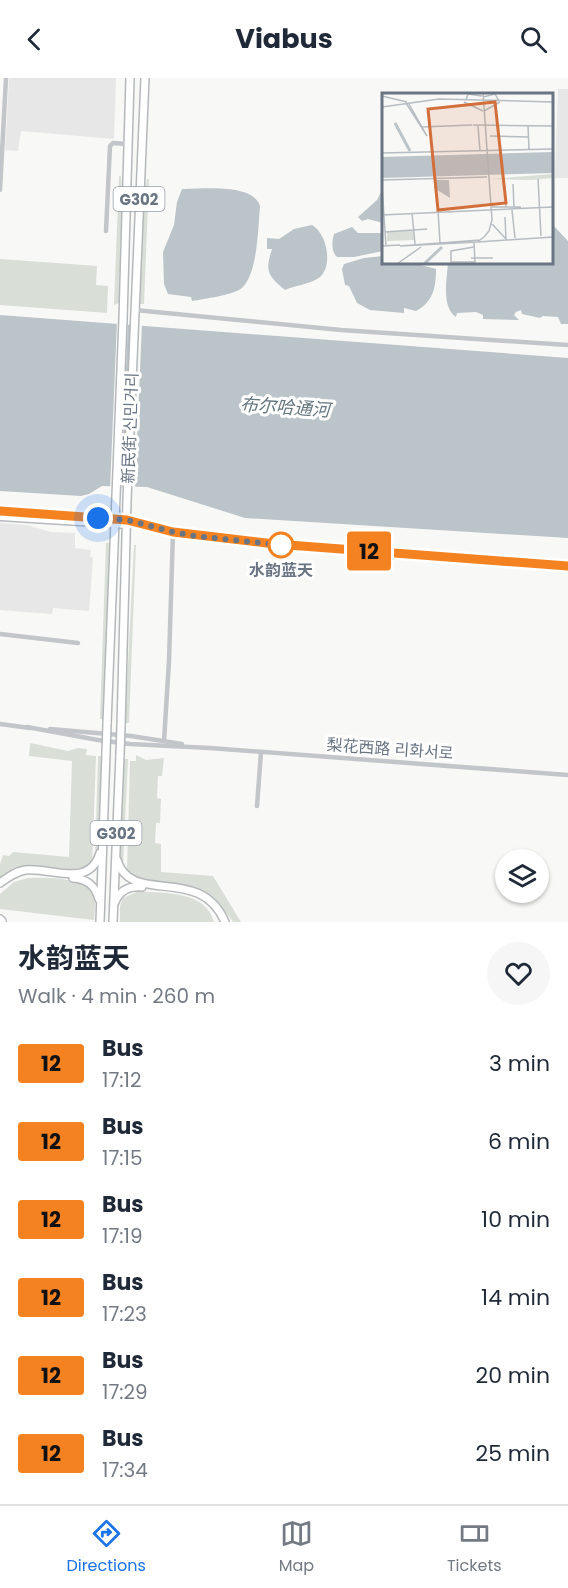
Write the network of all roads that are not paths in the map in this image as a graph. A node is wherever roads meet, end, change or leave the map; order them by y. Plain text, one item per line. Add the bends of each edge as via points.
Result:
1 (6, 78) edge
2 (130, 78) edge
3 (145, 78) edge
4 (128, 144) junction
5 (0, 190) edge
6 (106, 231) dead end
7 (123, 306) junction
8 (135, 308) junction
9 (568, 345) edge
10 (0, 511) edge
11 (0, 516) edge
12 (115, 522) junction
13 (127, 523) junction
14 (173, 532) junction
15 (568, 566) edge
16 (0, 634) edge
17 (78, 643) dead end
18 (0, 724) edge
19 (27, 728) junction
20 (164, 741) junction
21 (210, 748) junction
22 (261, 752) junction
23 (568, 775) edge
24 (257, 806) dead end
25 (103, 842) junction
26 (115, 856) junction
27 (0, 883) edge
28 (0, 888) edge
29 (101, 907) junction
30 (113, 910) junction
31 (1, 920) edge
32 (11, 922) edge
33 (100, 922) edge
34 (113, 922) edge
35 (220, 922) edge
36 (225, 922) edge

1 - 5 street
2 - 4 highway, 新民街 신민거리 / G302
3 - 8 highway, 新民街 신민거리 / G302
4 - 6 street via 110,146
4 - 7 highway, 新民街 신민거리 / G302
7 - 8 highway
7 - 12 highway, 新民街 신민거리 / G302
8 - 9 street via 341,330
8 - 13 highway, 新民街 신민거리 / G302
10 - 12 main road
11 - 12 main road
12 - 13 main road
12 - 25 highway, 新民街 신민거리 / G302, bridge
13 - 14 main road
13 - 26 highway, 新民街 신민거리 / G302, bridge
14 - 15 main road via 275,544
14 - 20 street
16 - 17 street
18 - 19 street, 梨花西路 리화서로
19 - 20 street, 梨花西路 리화서로
19 - 21 street, 梨花西路 리화서로 via 98,740
20 - 21 street, 梨花西路 리화서로
21 - 22 street, 梨花西路 리화서로
22 - 23 street, 梨花西路 리화서로
22 - 24 street
25 - 27 highway via 97,864 88,871 75,874 27,870
25 - 29 highway, 新民街 신민거리 / G302
26 - 30 highway, 新民街 신민거리 / G302
26 - 36 highway via 130,879 198,892 215,904
28 - 29 highway via 31,874 81,878 95,889
29 - 33 highway, 新民街 신민거리 / G302
30 - 34 highway, 新民街 신민거리 / G302
30 - 35 highway via 119,895 134,886 194,895 216,911
31 - 32 main road

